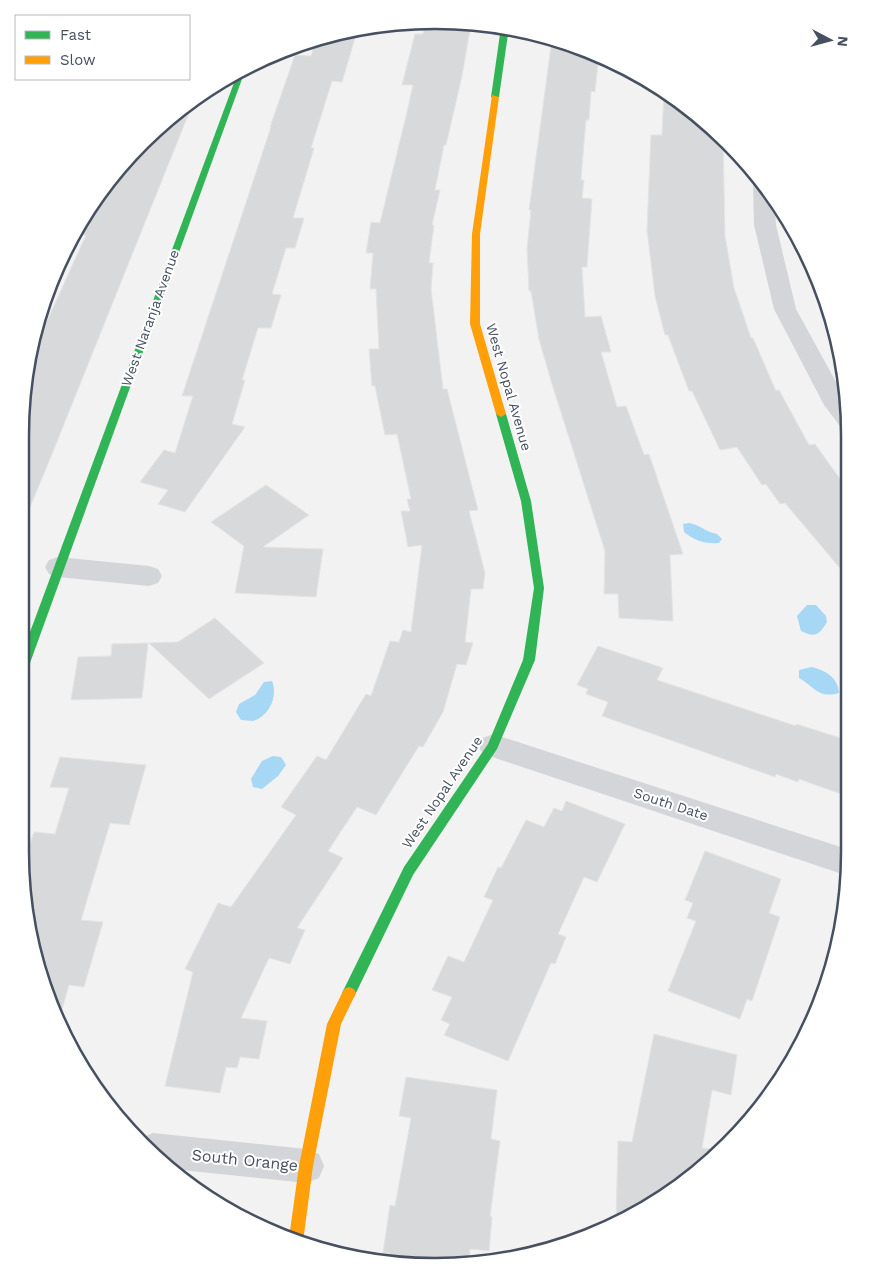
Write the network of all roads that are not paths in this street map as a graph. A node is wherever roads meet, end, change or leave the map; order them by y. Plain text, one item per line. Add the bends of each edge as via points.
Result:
1 (504, 35) edge
2 (240, 79) edge
3 (764, 197) edge
4 (840, 410) edge
5 (58, 567) junction
6 (149, 576) dead end
7 (29, 649) edge
8 (493, 746) junction
9 (841, 860) edge
10 (160, 1151) edge
11 (306, 1166) junction
12 (297, 1234) edge

1 - 8 street, West Nopal Avenue via 476,234 475,324 526,501 539,588 529,660
2 - 5 street, West Naranja Avenue
3 - 4 street via 765,225 785,309
5 - 6 street
5 - 7 street, West Naranja Avenue
8 - 9 street, South Date
8 - 11 street, West Nopal Avenue via 408,871 334,1024
10 - 11 street, South Orange
11 - 12 street, West Nopal Avenue

